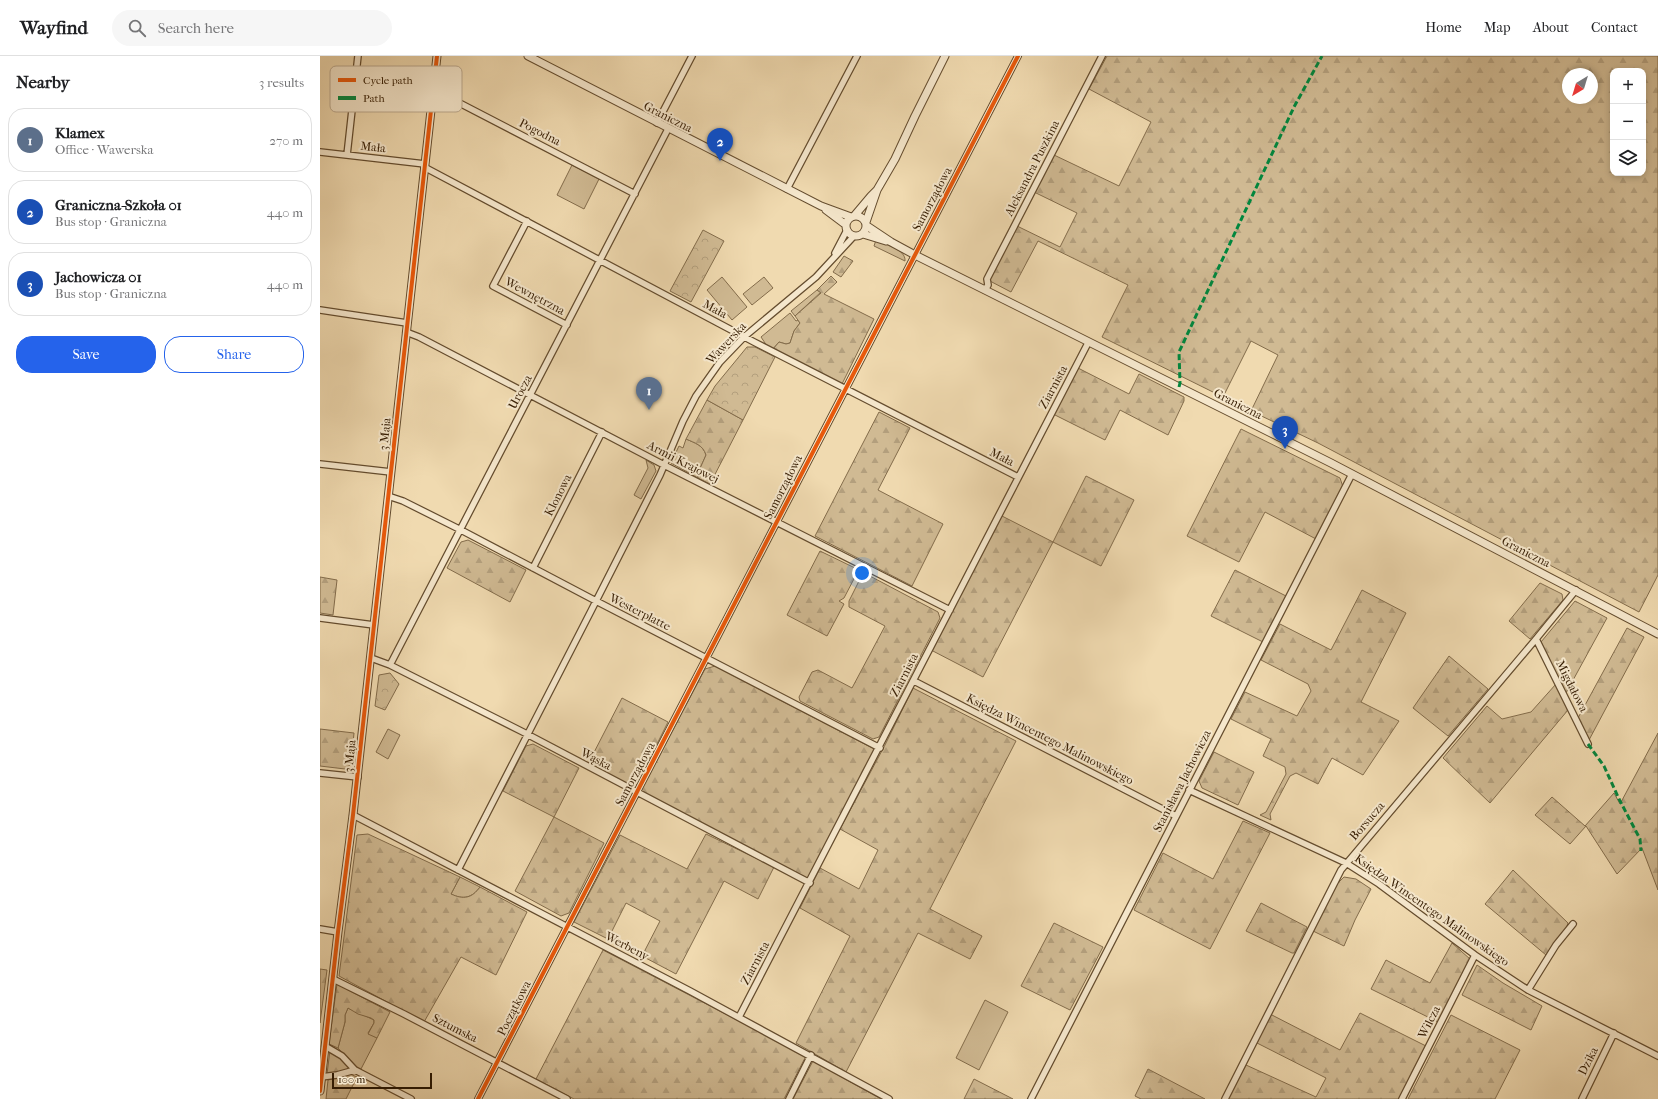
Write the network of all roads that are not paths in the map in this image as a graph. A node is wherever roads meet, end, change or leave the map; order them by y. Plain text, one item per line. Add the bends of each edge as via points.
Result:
1 (358, 56) edge
2 (437, 56) edge
3 (528, 56) edge
4 (692, 56) edge
5 (857, 56) edge
6 (946, 56) edge
7 (1018, 56) edge
8 (1102, 56) edge
9 (357, 66) edge
10 (436, 66) edge
11 (462, 104) edge
12 (352, 112) edge
13 (431, 112) edge
14 (657, 123) junction
15 (668, 129) junction
16 (320, 152) edge
17 (347, 155) junction
18 (424, 165) junction
19 (788, 189) junction
20 (877, 190) junction
21 (635, 194) junction
22 (821, 206) junction
23 (853, 216) junction
24 (526, 221) junction
25 (866, 224) junction
26 (846, 228) junction
27 (863, 234) junction
28 (854, 236) junction
29 (891, 242) junction
30 (915, 255) junction
31 (832, 258) junction
32 (601, 260) junction
33 (985, 290) junction
34 (320, 310) edge
35 (408, 323) junction
36 (567, 325) junction
37 (406, 332) junction
38 (744, 337) junction
39 (1088, 343) junction
40 (845, 389) junction
41 (530, 395) junction
42 (602, 432) junction
43 (320, 464) edge
44 (664, 465) junction
45 (391, 472) junction
46 (1352, 474) junction
47 (1018, 478) junction
48 (388, 496) junction
49 (776, 522) junction
50 (461, 530) junction
51 (533, 568) junction
52 (1576, 590) junction
53 (596, 601) junction
54 (950, 610) junction
55 (320, 618) edge
56 (374, 625) junction
57 (1658, 634) edge
58 (1536, 639) junction
59 (371, 658) junction
60 (706, 659) junction
61 (390, 665) junction
62 (914, 681) junction
63 (527, 734) junction
64 (1588, 744) dead end
65 (880, 748) junction
66 (320, 773) edge
67 (358, 777) junction
68 (1189, 790) junction
69 (636, 792) junction
70 (353, 815) junction
71 (1176, 816) junction
72 (1346, 863) junction
73 (458, 870) junction
74 (810, 883) junction
75 (1573, 924) dead end
76 (567, 927) junction
77 (320, 929) edge
78 (338, 932) junction
79 (1476, 955) junction
80 (333, 979) junction
81 (1528, 990) junction
82 (739, 1017) junction
83 (1614, 1033) junction
84 (325, 1046) junction
85 (811, 1056) junction
86 (1658, 1056) edge
87 (497, 1062) junction
88 (354, 1070) junction
89 (320, 1084) edge
90 (411, 1099) edge
91 (478, 1099) edge
92 (567, 1099) edge
93 (789, 1099) edge
94 (889, 1099) edge
95 (1031, 1099) edge
96 (1224, 1099) edge
97 (1402, 1099) edge
98 (1582, 1099) edge

1 - 9 street
2 - 10 street, 3 Maja
3 - 14 street, Graniczna
4 - 14 street
5 - 19 street
6 - 20 street
7 - 30 street, Samorządowa
8 - 33 street, Aleksandra Puszkina via 987,279 988,285
11 - 21 street, Pogodna
12 - 17 street
13 - 18 street, 3 Maja
14 - 15 street, Graniczna
15 - 19 street, Graniczna
15 - 21 street, Urocza
16 - 17 street, Mała
17 - 18 street, Mała
18 - 24 street, Mała
18 - 35 street, 3 Maja
19 - 22 street, Graniczna
20 - 23 street
20 - 25 street
21 - 32 street, Urocza
22 - 23 street, Graniczna
22 - 26 street, Graniczna
23 - 25 street via 862,217
23 - 26 street via 848,219
24 - 32 street, Mała
24 - 36 street, Wewnętrzna via 493,286
25 - 27 street
25 - 29 street, Graniczna
26 - 28 street
26 - 31 street, Wawerska
27 - 28 street
27 - 29 street, Graniczna
28 - 31 street, Wawerska
29 - 30 street, Graniczna
30 - 33 street, Graniczna
30 - 40 street, Samorządowa
31 - 38 street, Wawerska via 816,276
32 - 36 street, Urocza
32 - 38 street, Mała
33 - 39 street, Graniczna
34 - 35 street
35 - 37 street, 3 Maja
36 - 41 street, Urocza
37 - 41 street, Armii Krajowej
37 - 45 street, 3 Maja
38 - 40 street, Mała
38 - 44 street, Wawerska via 720,362 696,396
39 - 46 street, Graniczna
39 - 47 street, Ziarnista
40 - 47 street, Mała
40 - 49 street, Samorządowa
41 - 42 street, Armii Krajowej
41 - 50 street, Urocza
42 - 44 street, Armii Krajowej
42 - 51 street, Klonowa
43 - 45 street
44 - 49 street, Armii Krajowej
44 - 53 street, Wawerska
45 - 48 street, 3 Maja
46 - 52 street, Graniczna
46 - 68 street, Stanisława Jachowicza
47 - 54 street, Ziarnista
48 - 50 street, Westerplatte
48 - 56 street, 3 Maja
49 - 54 street, Armii Krajowej
49 - 60 street, Samorządowa
50 - 51 street, Westerplatte
50 - 61 street, Urocza
51 - 53 street, Westerplatte
52 - 57 street, Graniczna
52 - 58 street, Borsucza
53 - 60 street, Westerplatte
53 - 63 street, Wawerska
54 - 62 street, Ziarnista
55 - 56 street
56 - 59 street, 3 Maja
58 - 64 street, Migdałowa
58 - 72 street, Borsucza
59 - 61 street, Wąska
59 - 67 street, 3 Maja
60 - 65 street, Westerplatte
60 - 69 street, Samorządowa
61 - 63 street, Wąska
62 - 65 street, Ziarnista
62 - 71 street, Księdza Wincentego Malinowskiego
63 - 69 street, Wąska
63 - 73 street, Wawerska
65 - 74 street, Ziarnista
66 - 67 street
67 - 70 street, 3 Maja
68 - 71 street, Stanisława Jachowicza
68 - 72 street, Księdza Wincentego Malinowskiego
69 - 74 street, Wąska
69 - 76 street, Samorządowa
70 - 73 street, Werbeny
70 - 78 street, 3 Maja
71 - 95 street, Stanisława Jachowicza
72 - 79 street, Księdza Wincentego Malinowskiego
72 - 96 street, Borsucza
73 - 76 street, Werbeny
74 - 82 street, Ziarnista
75 - 81 street via 1556,945
76 - 82 street, Werbeny
76 - 87 street, Początkowa
77 - 78 street
78 - 80 street, 3 Maja
79 - 81 street, Księdza Wincentego Malinowskiego
79 - 97 street, Wilcza
80 - 84 street, 3 Maja
80 - 87 street, Sztumska
81 - 83 street, Księdza Wincentego Malinowskiego
82 - 85 street, Werbeny
83 - 86 street, Księdza Wincentego Malinowskiego
83 - 98 street, Dzika
84 - 88 street via 342,1056
84 - 89 street, 3 Maja
85 - 93 street
85 - 94 street, Werbeny
87 - 91 street, Początkowa
87 - 92 street, Sztumska
88 - 89 street
88 - 90 street

